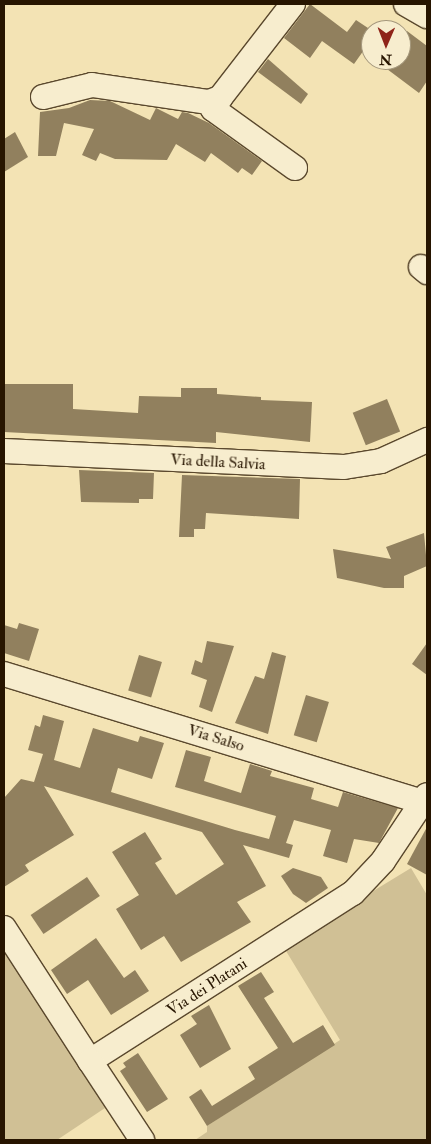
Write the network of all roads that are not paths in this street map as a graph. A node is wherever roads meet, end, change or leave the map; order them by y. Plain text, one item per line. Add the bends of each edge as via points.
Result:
1 (293, 4) edge
2 (406, 4) edge
3 (427, 16) edge
4 (43, 97) dead end
5 (209, 102) junction
6 (294, 168) dead end
7 (427, 440) edge
8 (4, 451) edge
9 (4, 674) edge
10 (426, 800) edge
11 (4, 928) edge
12 (90, 1061) junction
13 (142, 1140) edge

1 - 5 street via 220,98
2 - 3 street
4 - 5 street via 92,85
5 - 6 street via 213,109
7 - 8 street, Via della Salvia via 381,461 344,467
9 - 10 street, Via Salso
10 - 12 street, Via dei Platani via 383,861 353,893
11 - 12 street
12 - 13 street

